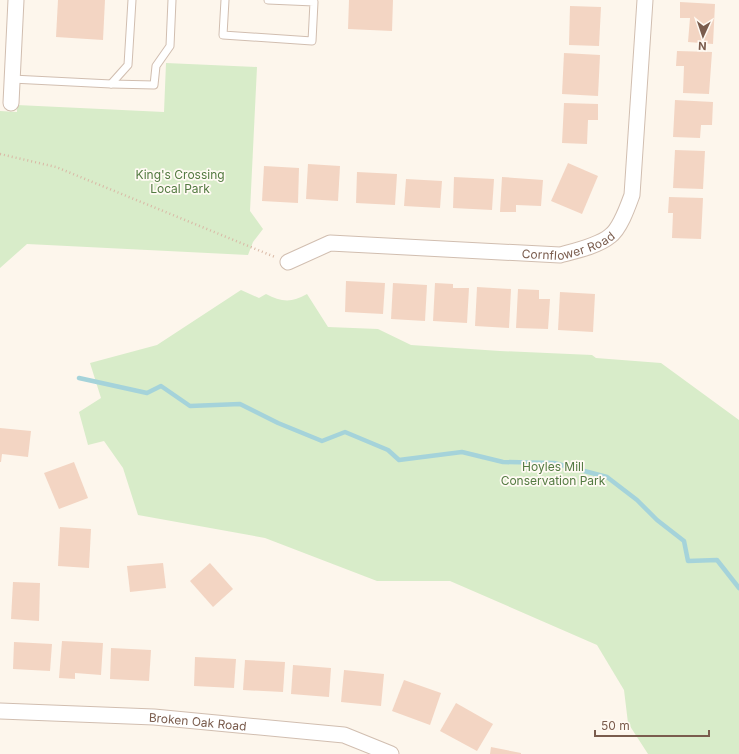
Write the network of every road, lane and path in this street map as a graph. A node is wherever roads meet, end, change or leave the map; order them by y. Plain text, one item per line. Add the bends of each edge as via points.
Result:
1 (16, 0) edge
2 (132, 0) edge
3 (172, 0) edge
4 (224, 0) edge
5 (268, 0) edge
6 (645, 0) edge
7 (12, 79) junction
8 (111, 84) junction
9 (8, 103) dead end
10 (0, 154) edge
11 (288, 262) joint
12 (0, 711) edge
13 (391, 754) edge

1 - 7 street
2 - 8 lane via 128,65
3 - 8 lane via 170,46 156,66 154,85
4 - 5 lane via 223,36 312,41 314,2
6 - 11 street, Cornflower Road via 632,195 623,218 611,236 586,248 560,255 330,243
7 - 8 lane
7 - 9 street
10 - 11 path via 56,167
12 - 13 street, Broken Oak Road via 154,717 344,735

